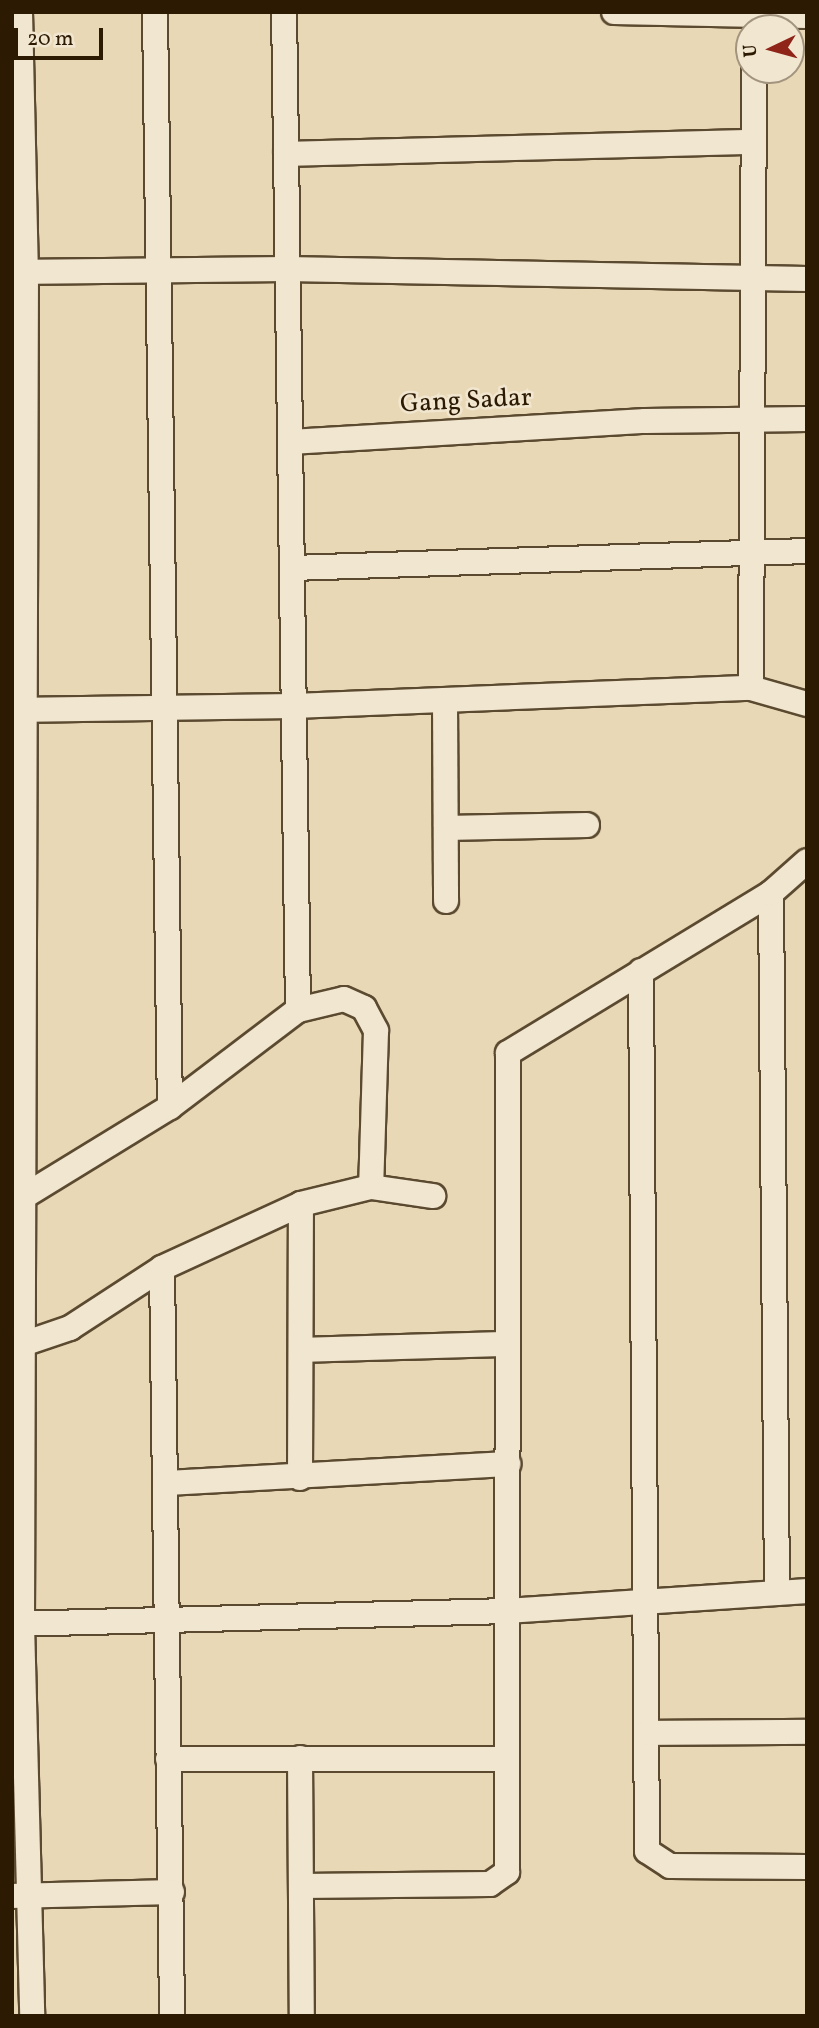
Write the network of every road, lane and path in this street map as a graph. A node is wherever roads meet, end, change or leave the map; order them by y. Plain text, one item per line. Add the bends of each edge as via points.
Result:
1 (20, 12) edge
2 (155, 12) edge
3 (284, 12) edge
4 (614, 12) edge
5 (735, 17) edge
6 (754, 84) edge
7 (753, 142) junction
8 (286, 154) junction
9 (287, 269) junction
10 (19, 271) edge
11 (158, 271) junction
12 (751, 279) junction
13 (807, 279) edge
14 (750, 419) junction
15 (807, 419) edge
16 (290, 442) junction
17 (748, 550) junction
18 (807, 551) edge
19 (292, 568) junction
20 (751, 688) junction
21 (445, 700) junction
22 (807, 704) edge
23 (294, 706) junction
24 (165, 707) junction
25 (19, 709) edge
26 (587, 825) dead end
27 (446, 828) junction
28 (807, 861) edge
29 (771, 893) junction
30 (446, 901) dead end
31 (641, 971) junction
32 (298, 1010) junction
33 (170, 1107) junction
34 (371, 1187) junction
35 (433, 1196) dead end
36 (23, 1197) junction
37 (300, 1204) junction
38 (18, 1246) edge
39 (162, 1268) junction
40 (23, 1344) junction
41 (508, 1344) junction
42 (302, 1350) junction
43 (508, 1464) junction
44 (300, 1478) junction
45 (166, 1483) junction
46 (807, 1591) edge
47 (777, 1593) junction
48 (648, 1601) junction
49 (507, 1611) junction
50 (170, 1619) junction
51 (17, 1624) edge
52 (807, 1732) edge
53 (648, 1733) junction
54 (20, 1750) edge
55 (300, 1758) junction
56 (168, 1759) junction
57 (507, 1759) junction
58 (807, 1867) edge
59 (301, 1886) junction
60 (172, 1892) junction
61 (20, 1896) edge
62 (32, 2016) edge
63 (173, 2016) edge
64 (302, 2016) edge

1 - 10 street
2 - 11 street
3 - 8 street
4 - 5 street
6 - 7 street
7 - 8 street
7 - 12 street
8 - 9 street
9 - 11 street
9 - 12 street
9 - 16 street
10 - 11 street
10 - 25 street
11 - 24 street
12 - 13 street
12 - 14 street
14 - 15 street, Gang Sadar
14 - 16 street, Gang Sadar
14 - 17 street
16 - 19 street
17 - 18 street
17 - 19 street
17 - 20 street
19 - 23 street
20 - 21 street
20 - 22 street
21 - 23 street
21 - 27 street
23 - 24 street
23 - 32 street
24 - 25 street
24 - 33 street
25 - 36 street
26 - 27 street
27 - 30 street
28 - 29 street
29 - 31 street
29 - 47 street
31 - 41 street via 508,1053
31 - 48 street
32 - 33 street
32 - 34 street via 344,999 364,1008 376,1031
33 - 36 street
34 - 35 street
34 - 37 street
36 - 38 street
37 - 39 street
37 - 42 street
38 - 40 street
39 - 40 street via 70,1328
39 - 45 street
40 - 51 street
41 - 42 street
41 - 43 street
42 - 44 street
43 - 44 street
43 - 49 street
44 - 45 street
45 - 50 street
46 - 47 street
47 - 48 street
48 - 49 street
48 - 53 street
49 - 50 street
49 - 57 street
50 - 51 street
50 - 56 street
51 - 54 street
52 - 53 street
53 - 58 street via 647,1851 656,1861 670,1866
54 - 61 street
55 - 56 street
55 - 57 street
55 - 59 street
56 - 60 street
57 - 59 street via 507,1872 498,1882
59 - 64 street
60 - 61 street
60 - 63 street
61 - 62 street

